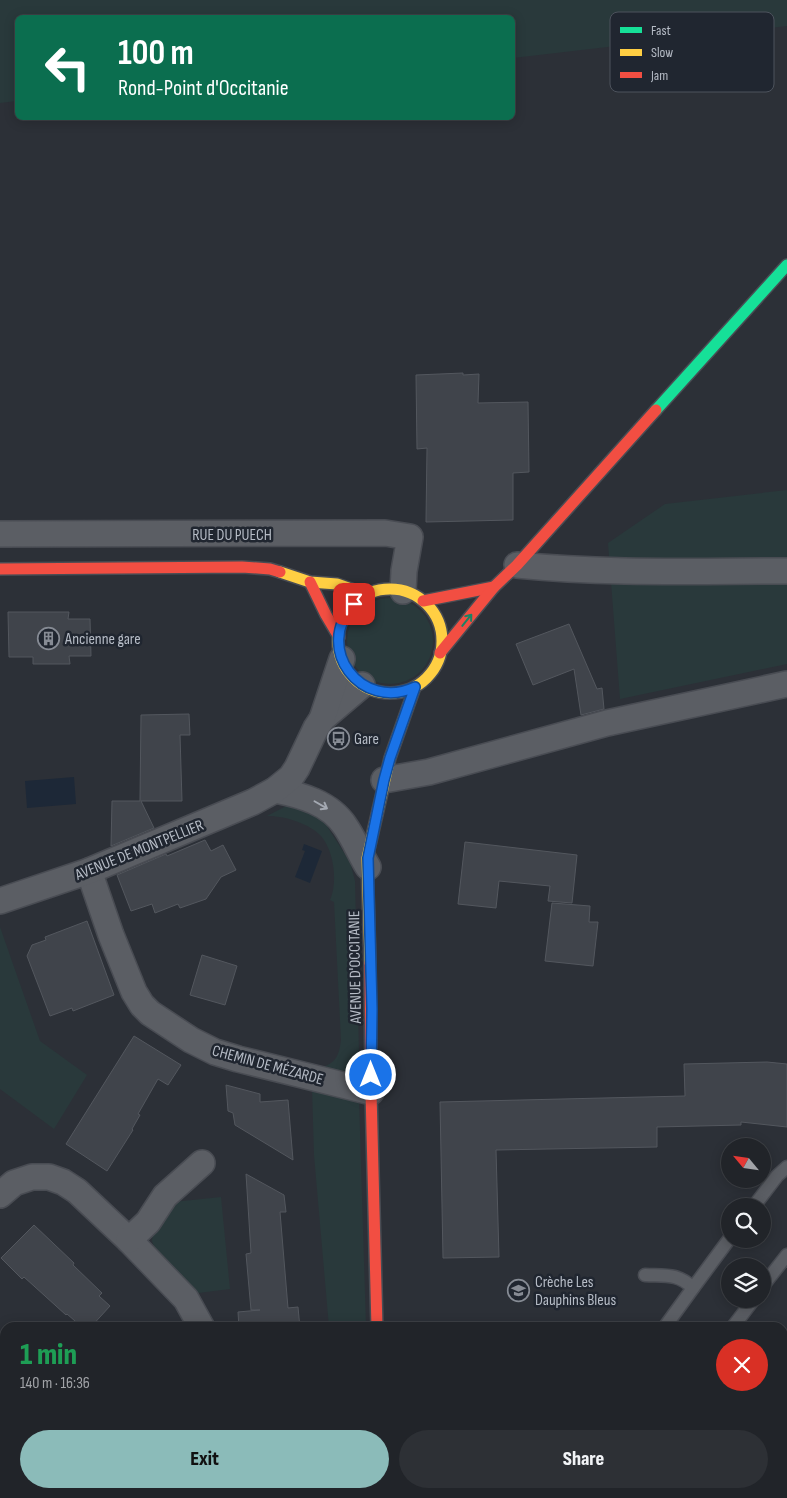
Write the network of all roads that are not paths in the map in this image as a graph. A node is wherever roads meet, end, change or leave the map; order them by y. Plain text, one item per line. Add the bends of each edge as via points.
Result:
1 (787, 265) edge
2 (0, 534) edge
3 (517, 565) junction
4 (0, 569) edge
5 (787, 571) edge
6 (310, 582) junction
7 (494, 587) junction
8 (368, 595) junction
9 (413, 596) junction
10 (340, 648) junction
11 (440, 653) junction
12 (787, 684) edge
13 (415, 687) junction
14 (377, 693) junction
15 (322, 719) junction
16 (387, 734) dead end
17 (387, 769) junction
18 (275, 790) junction
19 (368, 867) junction
20 (89, 871) junction
21 (0, 901) edge
22 (371, 1092) junction
23 (202, 1163) dead end
24 (787, 1167) edge
25 (0, 1195) edge
26 (760, 1198) edge
27 (129, 1240) junction
28 (723, 1248) edge
29 (787, 1255) edge
30 (645, 1275) dead end
31 (771, 1275) edge
32 (693, 1288) junction
33 (747, 1308) edge
34 (199, 1322) edge
35 (376, 1322) edge
36 (668, 1322) edge
37 (737, 1322) edge

1 - 3 street
2 - 9 street, RUE DU PUECH via 385,533 410,536 404,572
3 - 5 street via 629,570
3 - 7 street
4 - 6 street via 242,567 270,569
6 - 8 street via 336,584
6 - 10 street
7 - 9 street
11 -> 7 street
8 - 9 street via 385,590
8 - 10 street via 349,610 342,623
9 - 11 street via 436,616 442,644
10 - 14 street via 352,676
10 - 15 street, AVENUE DE MONTPELLIER
11 - 13 street via 432,672
12 - 17 street via 606,723 429,772
13 - 14 street via 400,692
13 - 17 street, AVENUE D'OCCITANIE
14 - 15 street, AVENUE DE MONTPELLIER
15 - 18 street, AVENUE DE MONTPELLIER via 294,772
16 - 17 street, AVENUE D'OCCITANIE
17 - 19 street, AVENUE D'OCCITANIE via 370,842
18 -> 19 street via 306,797 332,812 344,825
18 - 20 street, AVENUE DE MONTPELLIER
19 - 22 street, AVENUE D'OCCITANIE
20 - 21 street, AVENUE DE MONTPELLIER
20 - 22 street, CHEMIN DE MÉZARDE via 134,992 142,1005 164,1024 215,1052
22 - 35 street, AVENUE D'OCCITANIE
23 - 27 street via 165,1196 148,1222
24 - 26 lane
25 - 27 street via 14,1183 32,1176 49,1177 77,1191
27 - 34 street via 186,1299
28 - 32 lane
29 - 31 lane
30 - 32 lane via 676,1276
32 - 36 lane
33 - 37 lane

